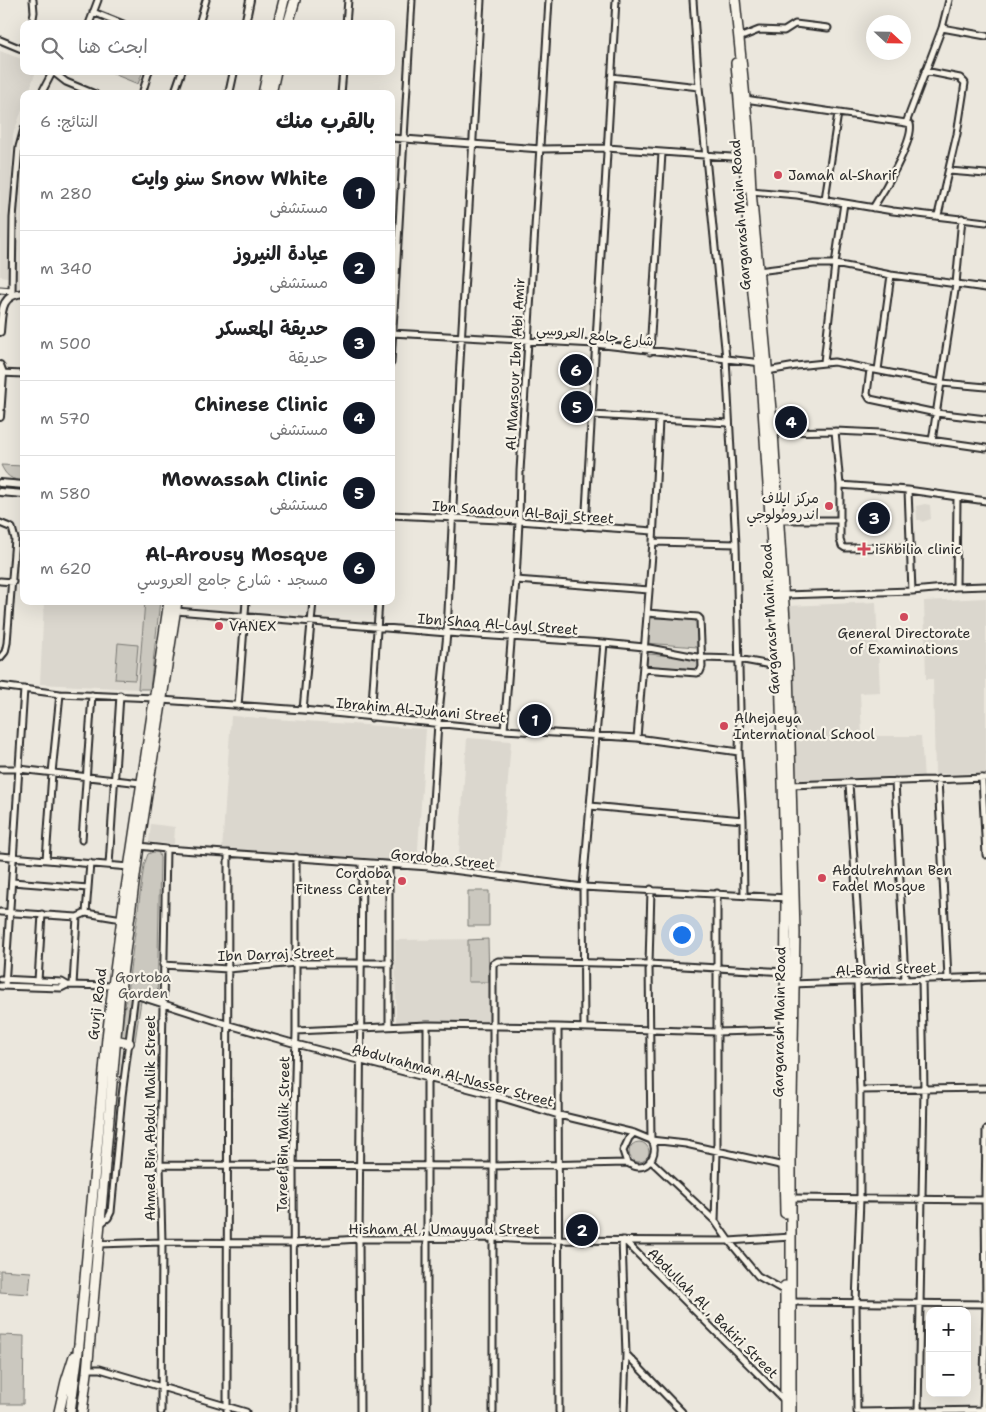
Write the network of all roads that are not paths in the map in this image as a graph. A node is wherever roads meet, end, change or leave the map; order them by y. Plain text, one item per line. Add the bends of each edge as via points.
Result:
1 (34, 0) edge
2 (98, 0) edge
3 (206, 0) edge
4 (250, 0) edge
5 (284, 0) edge
6 (294, 0) edge
7 (348, 0) edge
8 (412, 0) edge
9 (481, 0) edge
10 (549, 0) edge
11 (616, 0) edge
12 (692, 0) edge
13 (731, 0) edge
14 (735, 0) edge
15 (949, 0) edge
16 (93, 12) junction
17 (33, 20) edge
18 (90, 20) edge
19 (113, 20) edge
20 (201, 20) edge
21 (246, 20) edge
22 (279, 20) edge
23 (289, 20) edge
24 (346, 20) edge
25 (828, 28) dead end
26 (942, 28) junction
27 (986, 36) edge
28 (740, 38) junction
29 (0, 40) edge
30 (20, 47) edge
31 (925, 71) junction
32 (50, 75) edge
33 (56, 75) edge
34 (148, 75) edge
35 (181, 75) edge
36 (233, 75) edge
37 (267, 75) edge
38 (275, 75) edge
39 (343, 75) edge
40 (612, 77) junction
41 (699, 87) junction
42 (43, 90) edge
43 (85, 90) edge
44 (143, 90) edge
45 (175, 90) edge
46 (230, 90) edge
47 (263, 90) edge
48 (272, 90) edge
49 (341, 90) edge
50 (745, 99) junction
51 (838, 113) junction
52 (906, 123) junction
53 (395, 138) edge
54 (403, 138) junction
55 (20, 141) edge
56 (472, 144) junction
57 (607, 148) junction
58 (541, 149) junction
59 (662, 153) junction
60 (707, 156) junction
61 (747, 158) junction
62 (949, 171) junction
63 (986, 174) edge
64 (751, 191) junction
65 (825, 199) junction
66 (844, 203) junction
67 (873, 208) junction
68 (938, 216) junction
69 (962, 218) junction
70 (986, 222) edge
71 (835, 264) junction
72 (758, 271) junction
73 (891, 275) junction
74 (395, 280) edge
75 (956, 284) junction
76 (986, 288) edge
77 (0, 290) edge
78 (12, 293) junction
79 (20, 293) edge
80 (0, 332) edge
81 (395, 333) edge
82 (461, 336) junction
83 (527, 339) junction
84 (595, 344) junction
85 (650, 352) junction
86 (726, 358) junction
87 (824, 362) junction
88 (0, 365) edge
89 (765, 366) junction
90 (870, 370) junction
91 (878, 370) junction
92 (1, 373) edge
93 (20, 374) edge
94 (942, 383) junction
95 (986, 387) edge
96 (936, 413) junction
97 (592, 415) junction
98 (0, 417) edge
99 (986, 419) edge
100 (659, 420) junction
101 (729, 423) junction
102 (835, 431) junction
103 (773, 432) junction
104 (932, 441) junction
105 (986, 448) edge
106 (0, 483) edge
107 (20, 485) edge
108 (840, 485) junction
109 (908, 490) junction
110 (0, 492) edge
111 (20, 494) edge
112 (986, 496) edge
113 (957, 498) junction
114 (986, 501) edge
115 (395, 515) edge
116 (452, 518) junction
117 (779, 520) junction
118 (841, 520) junction
119 (520, 521) junction
120 (0, 523) edge
121 (585, 527) junction
122 (653, 531) junction
123 (653, 542) junction
124 (736, 544) junction
125 (909, 547) junction
126 (516, 580) junction
127 (0, 581) edge
128 (13, 582) junction
129 (986, 586) edge
130 (956, 587) junction
131 (649, 590) junction
132 (912, 591) junction
133 (784, 595) junction
134 (169, 605) edge
135 (246, 605) edge
136 (312, 605) edge
137 (379, 605) edge
138 (177, 606) edge
139 (647, 613) junction
140 (245, 616) junction
141 (312, 620) junction
142 (378, 626) junction
143 (447, 633) junction
144 (512, 637) junction
145 (604, 643) junction
146 (644, 648) junction
147 (0, 658) edge
148 (702, 658) junction
149 (738, 659) junction
150 (784, 667) junction
151 (643, 669) junction
152 (0, 686) edge
153 (24, 689) junction
154 (60, 694) junction
155 (92, 694) junction
156 (120, 696) junction
157 (157, 699) junction
158 (238, 706) junction
159 (303, 710) junction
160 (370, 718) junction
161 (438, 723) junction
162 (504, 730) junction
163 (596, 735) junction
164 (637, 738) junction
165 (738, 752) junction
166 (0, 769) edge
167 (19, 769) junction
168 (52, 773) junction
169 (86, 776) junction
170 (984, 778) edge
171 (938, 779) junction
172 (115, 780) junction
173 (895, 781) junction
174 (141, 783) junction
175 (849, 783) junction
176 (790, 786) junction
177 (590, 806) junction
178 (743, 820) junction
179 (82, 840) dead end
180 (139, 846) junction
181 (166, 849) junction
182 (228, 853) junction
183 (986, 855) edge
184 (0, 856) edge
185 (14, 857) junction
186 (296, 857) junction
187 (46, 860) junction
188 (362, 862) junction
189 (90, 863) junction
190 (109, 865) junction
191 (389, 865) junction
192 (129, 867) junction
193 (429, 867) junction
194 (12, 882) junction
195 (583, 887) junction
196 (88, 888) junction
197 (651, 889) junction
198 (717, 893) junction
199 (744, 896) junction
200 (790, 898) junction
201 (0, 912) edge
202 (10, 913) junction
203 (86, 913) junction
204 (42, 914) junction
205 (77, 917) junction
206 (122, 919) junction
207 (0, 940) edge
208 (8, 940) junction
209 (296, 963) junction
210 (361, 963) junction
211 (390, 963) junction
212 (583, 963) junction
213 (649, 964) junction
214 (163, 965) junction
215 (717, 968) junction
216 (228, 969) junction
217 (785, 972) junction
218 (986, 977) edge
219 (948, 978) junction
220 (3, 979) edge
221 (922, 979) junction
222 (905, 980) junction
223 (38, 981) junction
224 (859, 982) junction
225 (790, 984) junction
226 (70, 985) junction
227 (3, 986) edge
228 (117, 988) junction
229 (136, 994) junction
230 (162, 1004) junction
231 (229, 1025) junction
232 (426, 1025) junction
233 (389, 1026) junction
234 (360, 1027) junction
235 (493, 1027) junction
236 (558, 1027) junction
237 (584, 1028) junction
238 (649, 1030) junction
239 (785, 1030) junction
240 (296, 1031) junction
241 (717, 1032) junction
242 (115, 1040) junction
243 (129, 1043) junction
244 (296, 1044) junction
245 (360, 1061) junction
246 (427, 1078) junction
247 (986, 1088) edge
248 (860, 1090) junction
249 (924, 1090) junction
250 (493, 1095) junction
251 (558, 1115) junction
252 (986, 1130) edge
253 (634, 1133) junction
254 (651, 1140) junction
255 (717, 1152) junction
256 (650, 1160) junction
257 (627, 1163) junction
258 (558, 1164) junction
259 (160, 1165) junction
260 (227, 1165) junction
261 (427, 1165) junction
262 (293, 1166) junction
263 (359, 1166) junction
264 (493, 1166) junction
265 (784, 1166) junction
266 (791, 1198) junction
267 (860, 1199) junction
268 (922, 1200) junction
269 (985, 1200) edge
270 (715, 1222) junction
271 (99, 1226) junction
272 (493, 1238) junction
273 (788, 1238) junction
274 (359, 1239) junction
275 (427, 1240) junction
276 (623, 1240) junction
277 (560, 1241) junction
278 (728, 1241) junction
279 (162, 1242) junction
280 (227, 1243) junction
281 (294, 1243) junction
282 (98, 1244) junction
283 (785, 1291) junction
284 (791, 1302) junction
285 (856, 1302) junction
286 (921, 1303) junction
287 (986, 1304) edge
288 (79, 1344) junction
289 (626, 1354) junction
290 (87, 1369) junction
291 (162, 1387) junction
292 (785, 1401) junction
293 (227, 1409) edge
294 (82, 1411) edge
295 (918, 1411) edge
296 (984, 1411) edge
297 (59, 1412) edge
298 (70, 1412) edge
299 (162, 1412) edge
300 (246, 1412) edge
301 (294, 1412) edge
302 (360, 1412) edge
303 (427, 1412) edge
304 (493, 1412) edge
305 (558, 1412) edge
306 (624, 1412) edge
307 (682, 1412) edge
308 (785, 1412) edge
309 (791, 1412) edge
310 (858, 1412) edge

1 - 17 street
2 - 16 street
3 - 20 street
4 - 21 street
5 - 22 main road
6 - 23 main road
7 - 24 street
8 - 54 street
9 - 56 street
10 - 58 street, Al Mansour Ibn Abi Amir
11 - 40 street
12 - 41 street
13 - 61 main road, Gargarash Main Road
14 - 28 main road, Gargarash Main Road
15 - 26 street
16 - 18 street
16 - 19 street
25 - 28 street via 795,24 784,31 759,30
26 - 27 street
26 - 31 street
28 - 50 main road, Gargarash Main Road
29 - 30 street
31 - 52 street
31 - 62 street via 960,78 965,83
32 - 42 street
33 - 43 street
34 - 44 street
35 - 45 street
36 - 46 street
37 - 47 main road
38 - 48 main road
39 - 49 street
40 - 41 street
40 - 57 street
41 - 60 street
50 - 51 street
50 - 61 main road, Gargarash Main Road
51 - 52 street
51 - 65 street
52 - 67 street via 912,128 910,137
53 - 54 street
54 - 56 street
54 - 74 street
55 - 78 street via 13,218
56 - 58 street
56 - 82 street
57 - 58 street
57 - 59 street
57 - 84 street
58 - 83 street, Al Mansour Ibn Abi Amir
59 - 60 street
59 - 85 street
60 - 61 street
60 - 86 street
61 - 64 main road, Gargarash Main Road
61 - 89 main road, Gargarash Main Road via 751,273
62 - 63 street
62 - 68 street
64 - 65 street
64 - 72 main road, Gargarash Main Road
65 - 66 street
66 - 67 street
66 - 71 street
67 - 68 street
68 - 69 street
69 - 70 street
69 - 75 street
71 - 72 street
71 - 73 street
71 - 87 street
72 - 89 main road, Gargarash Main Road
73 - 75 street
73 - 91 street
75 - 76 street
75 - 94 street
77 - 78 street
78 - 79 street
78 - 80 street via 4,306
81 - 82 street, شارع جامع العروسي
82 - 83 street, شارع جامع العروسي
82 - 116 street
83 - 84 street, شارع جامع العروسي
83 - 119 street, Al Mansour Ibn Abi Amir
84 - 85 street, شارع جامع العروسي
84 - 97 street
85 - 86 street, شارع جامع العروسي
86 - 89 street, شارع جامع العروسي
86 - 101 street
87 - 89 street, شارع جامع العروسي
87 - 90 street, شارع جامع العروسي
88 - 92 street
89 - 103 main road, Gargarash Main Road
89 - 150 main road, Gargarash Main Road
90 - 91 street, شارع جامع العروسي
90 - 96 street via 867,394 870,399
91 - 94 street, شارع جامع العروسي
92 - 93 street
92 - 98 street
94 - 95 street, شارع جامع العروسي
94 - 96 street
96 - 99 street
96 - 104 street
97 - 100 street
97 - 121 street
100 - 101 street
100 - 122 street
101 - 124 street
102 - 103 street
102 - 104 street via 881,433
102 - 108 street
103 - 117 main road, Gargarash Main Road
104 - 105 street
106 - 107 street
108 - 109 street
108 - 118 street
109 - 113 street
109 - 125 street
110 - 111 street
112 - 114 street
113 - 114 street
113 - 130 street
115 - 116 street, Ibn Saadoun Al-Baji Street
116 - 119 street, Ibn Saadoun Al-Baji Street
116 - 143 street
117 - 118 street
117 - 133 main road, Gargarash Main Road
118 - 125 street via 843,547
119 - 121 street, Ibn Saadoun Al-Baji Street
119 - 126 street, Al Mansour Ibn Abi Amir
120 - 128 street via 14,532
121 - 122 street, Ibn Saadoun Al-Baji Street
122 - 123 street
123 - 124 street
123 - 131 street
124 - 149 street
125 - 132 street
126 - 131 street
126 - 144 street, Al Mansour Ibn Abi Amir
127 - 128 street
128 - 147 street via 7,643
129 - 130 street
130 - 132 street
131 - 139 street
132 - 133 street
133 - 150 main road, Gargarash Main Road
134 - 157 main road, Gurji Road
135 - 140 street
136 - 141 street
137 - 142 street
138 - 140 street, Ibn Shaq Al-Layl Street
138 - 157 main road, Gurji Road
139 - 146 street
139 - 148 street via 699,618
140 - 141 street, Ibn Shaq Al-Layl Street
140 - 158 street
141 - 142 street, Ibn Shaq Al-Layl Street
141 - 159 street
142 - 143 street, Ibn Shaq Al-Layl Street
142 - 160 street
143 - 144 street, Ibn Shaq Al-Layl Street
143 - 161 street
144 - 145 street, Ibn Shaq Al-Layl Street
144 - 162 street, Al Mansour Ibn Abi Amir
145 - 146 street, Ibn Shaq Al-Layl Street
145 - 163 street
146 - 148 street, Ibn Shaq Al-Layl Street
146 - 151 street
148 - 149 street, Ibn Shaq Al-Layl Street
148 - 151 street via 702,667 697,673
149 - 150 street, Ibn Shaq Al-Layl Street
149 - 165 street
150 - 176 main road, Gargarash Main Road
150 - 200 main road, Gargarash Main Road
151 - 164 street
152 - 153 street, Ibrahim Al-Juhani Street
153 - 154 street, Ibrahim Al-Juhani Street
153 - 167 street
154 - 155 street, Ibrahim Al-Juhani Street
154 - 168 street
155 - 156 street, Ibrahim Al-Juhani Street
155 - 169 street
156 - 157 street, Ibrahim Al-Juhani Street
156 - 172 street
157 - 158 street, Ibrahim Al-Juhani Street
157 - 174 main road, Gurji Road
157 - 180 main road, Gurji Road
158 - 159 street, Ibrahim Al-Juhani Street
159 - 160 street, Ibrahim Al-Juhani Street
160 - 161 street, Ibrahim Al-Juhani Street
161 - 162 street, Ibrahim Al-Juhani Street
161 - 193 street
162 - 163 street, Ibrahim Al-Juhani Street
163 - 164 street, Ibrahim Al-Juhani Street
163 - 177 street
164 - 165 street, Ibrahim Al-Juhani Street
165 - 178 street
166 - 167 street
167 - 168 street
167 - 185 street
168 - 169 street
168 - 187 street
169 - 172 street
169 - 179 street
170 - 171 street
170 - 183 street
171 - 173 street
171 - 219 street
172 - 174 street
172 - 190 street
173 - 175 street
173 - 222 street
174 - 192 main road, Gurji Road
175 - 176 street
175 - 224 street
176 - 200 main road, Gargarash Main Road
177 - 178 street
177 - 195 street
178 - 199 street
180 - 181 street, Gordoba Street
180 - 228 main road, Gurji Road
181 - 182 street, Gordoba Street
181 - 214 street, Ahmed Bin Abdul Malik Street
182 - 186 street, Gordoba Street
182 - 216 street
184 - 185 street
185 - 187 street
185 - 194 street
186 - 188 street, Gordoba Street
186 - 209 street, Tareef Bin Malik Street
187 - 189 street
188 - 191 street, Gordoba Street
188 - 210 street
189 - 190 street
189 - 196 street
190 - 192 street
191 - 193 street, Gordoba Street
191 - 211 street
192 - 206 main road, Gurji Road
193 - 195 street, Gordoba Street
194 - 196 street
194 - 202 street
195 - 197 street, Gordoba Street
195 - 212 street
196 - 203 street
197 - 198 street, Gordoba Street
197 - 213 street
198 - 199 street, Gordoba Street
198 - 215 street
199 - 200 street, Gordoba Street
200 - 217 main road, Gargarash Main Road
200 - 225 main road, Gargarash Main Road
201 - 202 street
202 - 204 street
202 - 208 street
203 - 205 street
203 - 206 street
204 - 205 street
204 - 223 street
205 - 226 street
206 - 228 main road, Gurji Road
207 - 208 street
208 - 220 street
209 - 210 street, Ibn Darraj Street
209 - 216 street, Ibn Darraj Street
209 - 240 street, Tareef Bin Malik Street
210 - 211 street, Ibn Darraj Street
210 - 234 street
211 - 233 street
212 - 213 street
212 - 235 street via 495,962 492,966
212 - 237 street
213 - 215 street
213 - 238 street
214 - 216 street, Ibn Darraj Street
214 - 230 street, Ahmed Bin Abdul Malik Street
215 - 217 street
215 - 241 street
216 - 231 street
217 - 225 main road, Gargarash Main Road
218 - 219 street, Al-Barid Street
219 - 221 street, Al-Barid Street
220 - 223 street
220 - 227 street
221 - 222 street, Al-Barid Street
221 - 249 street
222 - 224 street, Al-Barid Street
223 - 226 street
224 - 225 street, Al-Barid Street
224 - 248 street
225 - 239 main road, Gargarash Main Road
225 - 266 main road, Gargarash Main Road
226 - 227 street via 61,988
226 - 228 street, Abdulrahman Al-Nasser Street
228 - 229 street, Abdulrahman Al-Nasser Street
228 - 242 main road, Gurji Road
228 - 288 main road, Gurji Road via 107,1038
229 - 230 street, Abdulrahman Al-Nasser Street
229 - 243 street
230 - 231 street, Abdulrahman Al-Nasser Street
230 - 259 street, Ahmed Bin Abdul Malik Street
231 - 244 street, Abdulrahman Al-Nasser Street
231 - 260 street
232 - 233 street
232 - 235 street
232 - 246 street
233 - 234 street
234 - 240 street
234 - 245 street
235 - 236 street
235 - 250 street
236 - 237 street
236 - 251 street
237 - 238 street
238 - 241 street
238 - 254 street
239 - 241 street
239 - 265 main road, Gargarash Main Road
240 - 244 street, Tareef Bin Malik Street
241 - 255 street
242 - 243 main road
242 - 271 main road, Gurji Road
243 - 271 street via 111,1212
244 - 245 street, Abdulrahman Al-Nasser Street
244 - 262 street, Tareef Bin Malik Street
245 - 246 street, Abdulrahman Al-Nasser Street
245 - 263 street
246 - 250 street, Abdulrahman Al-Nasser Street
246 - 261 street
247 - 249 street
248 - 249 street
248 - 267 street
249 - 268 street
250 - 251 street, Abdulrahman Al-Nasser Street
250 - 264 street
251 - 253 street, Abdulrahman Al-Nasser Street
251 - 258 street
252 - 269 street
253 - 254 street, Abdulrahman Al-Nasser Street
253 - 257 street via 628,1138 623,1151
254 - 255 street, Abdulrahman Al-Nasser Street
254 - 256 street via 655,1151
255 - 265 street, Abdulrahman Al-Nasser Street
255 - 270 street
256 - 257 street via 640,1167
256 - 270 street
257 - 258 street
258 - 264 street
258 - 277 street
259 - 260 street
259 - 279 street, Ahmed Bin Abdul Malik Street
260 - 262 street
260 - 280 street
261 - 263 street
261 - 264 street
261 - 275 street
262 - 263 street
262 - 281 street, Tareef Bin Malik Street
263 - 274 street
264 - 272 street
265 - 273 main road, Gargarash Main Road
266 - 267 street
266 - 273 main road, Gargarash Main Road
267 - 268 street
267 - 285 street
268 - 269 street
268 - 286 street
269 - 287 street
270 - 278 street
271 - 282 main road, Gurji Road
272 - 275 street, Hisham Al , Umayyad Street
272 - 277 street, Hisham Al , Umayyad Street
272 - 304 street
273 - 278 street, Hisham Al , Umayyad Street
273 - 283 main road
273 - 284 main road
274 - 275 street, Hisham Al , Umayyad Street
274 - 281 street, Hisham Al , Umayyad Street
274 - 302 street
275 - 303 street
276 - 277 street, Hisham Al , Umayyad Street
276 - 278 street, Hisham Al , Umayyad Street
276 - 289 street
276 - 292 street, Abdullah Al , Bakiri Street
277 - 305 street
278 - 283 street via 758,1276
279 - 280 street, Hisham Al , Umayyad Street
279 - 282 street, Hisham Al , Umayyad Street
279 - 291 street, Ahmed Bin Abdul Malik Street
280 - 281 street, Hisham Al , Umayyad Street
280 - 293 street
281 - 301 street, Tareef Bin Malik Street
282 - 290 main road, Gurji Road
283 - 292 main road
284 - 285 street
284 - 309 main road
285 - 286 street
285 - 310 street
286 - 287 street
286 - 295 street
287 - 296 street
288 - 297 main road via 71,1362
288 - 298 main road, Gurji Road
289 - 306 street
289 - 307 street
290 - 291 street via 100,1368
290 - 294 main road, Gurji Road
291 - 293 street
291 - 299 street, Ahmed Bin Abdul Malik Street
292 - 308 main road
293 - 300 street
295 - 296 street
295 - 310 street

